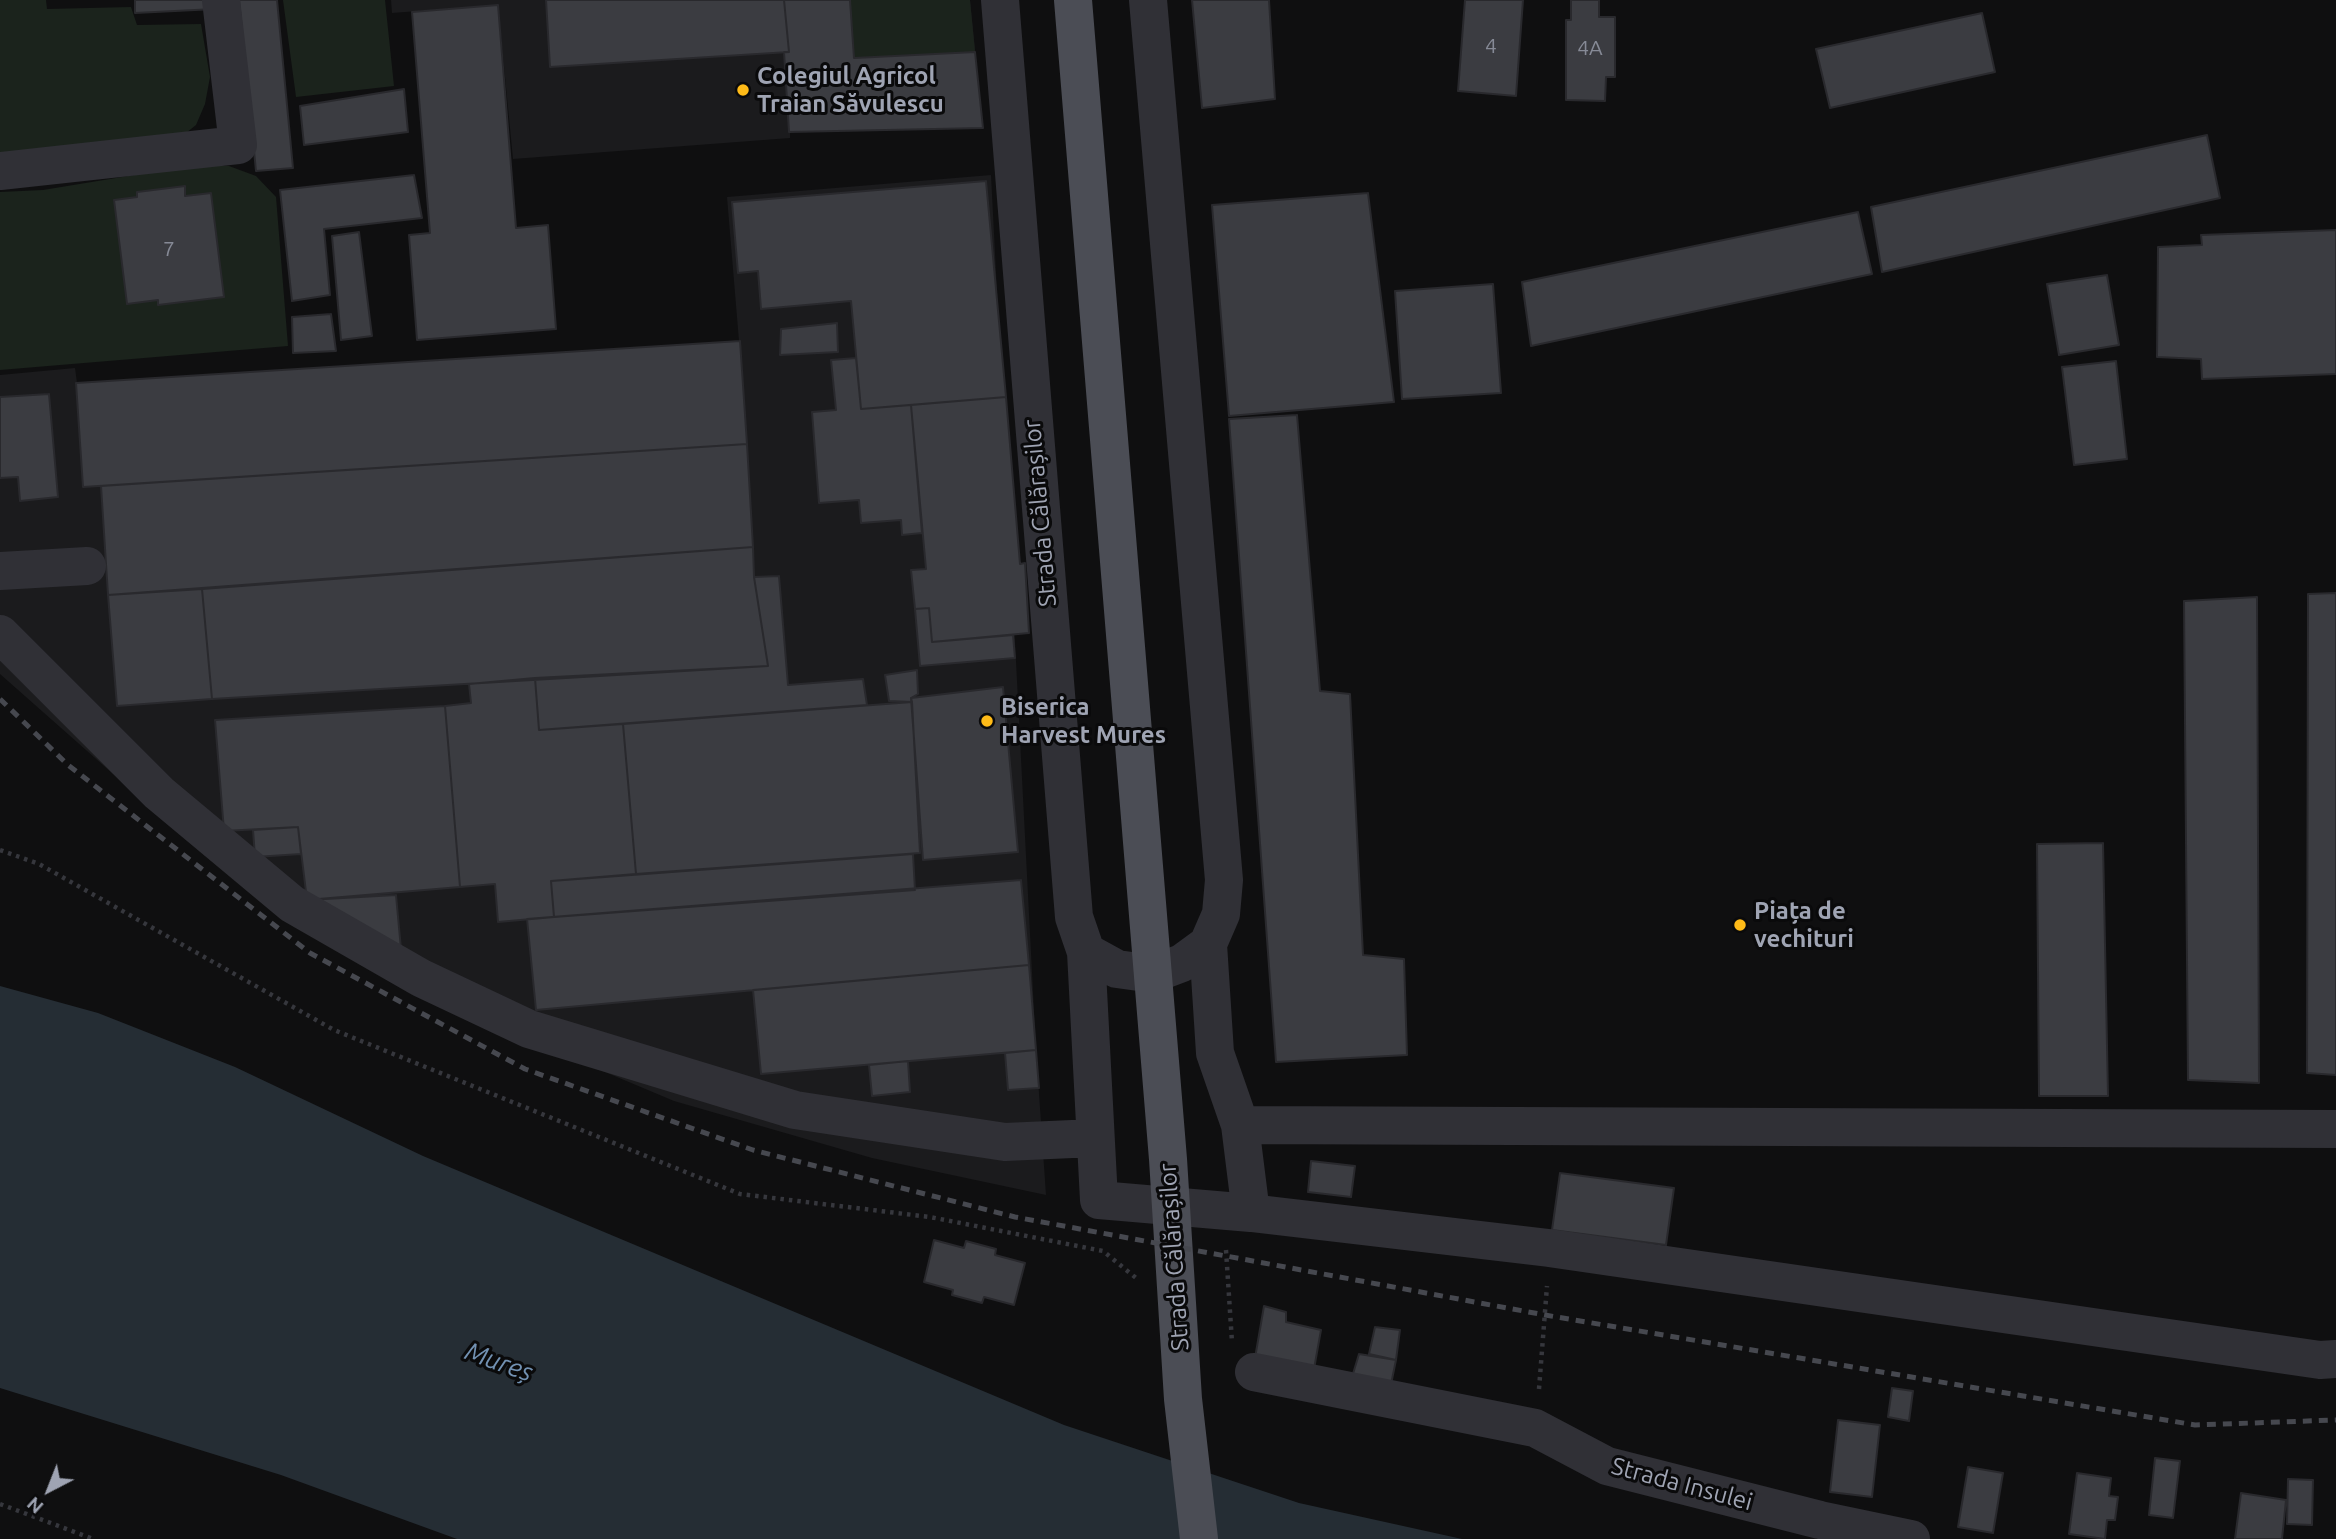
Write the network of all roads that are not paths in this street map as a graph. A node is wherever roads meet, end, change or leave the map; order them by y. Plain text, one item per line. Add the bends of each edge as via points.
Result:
1 (221, 0) edge
2 (1000, 0) edge
3 (1073, 0) edge
4 (1149, 0) edge
5 (0, 171) edge
6 (87, 566) dead end
7 (0, 571) edge
8 (0, 634) edge
9 (1208, 944) junction
10 (1086, 952) junction
11 (1240, 1125) junction
12 (2336, 1129) edge
13 (1095, 1138) junction
14 (1237, 1212) junction
15 (2336, 1359) edge
16 (1254, 1372) road end
17 (1199, 1539) edge
18 (1911, 1539) edge

1 - 5 street via 238,145
2 - 10 street, Strada Călărașilor via 1069,881 1074,917
3 - 17 main road, Strada Călărașilor via 1167,1145 1183,1399
4 - 9 street via 1224,880 1221,914
6 - 7 street
8 - 13 street via 159,793 292,904 421,978 529,1029 795,1111 1005,1142
9 - 10 street via 1182,963 1153,974 1117,969
9 - 11 street via 1215,1053
10 - 13 street, Strada Călărașilor
11 - 12 street
11 - 14 street
13 - 14 street, Strada Călărașilor via 1099,1200
14 - 15 street via 1549,1248
16 - 18 street, Strada Insulei via 1535,1428 1607,1466

